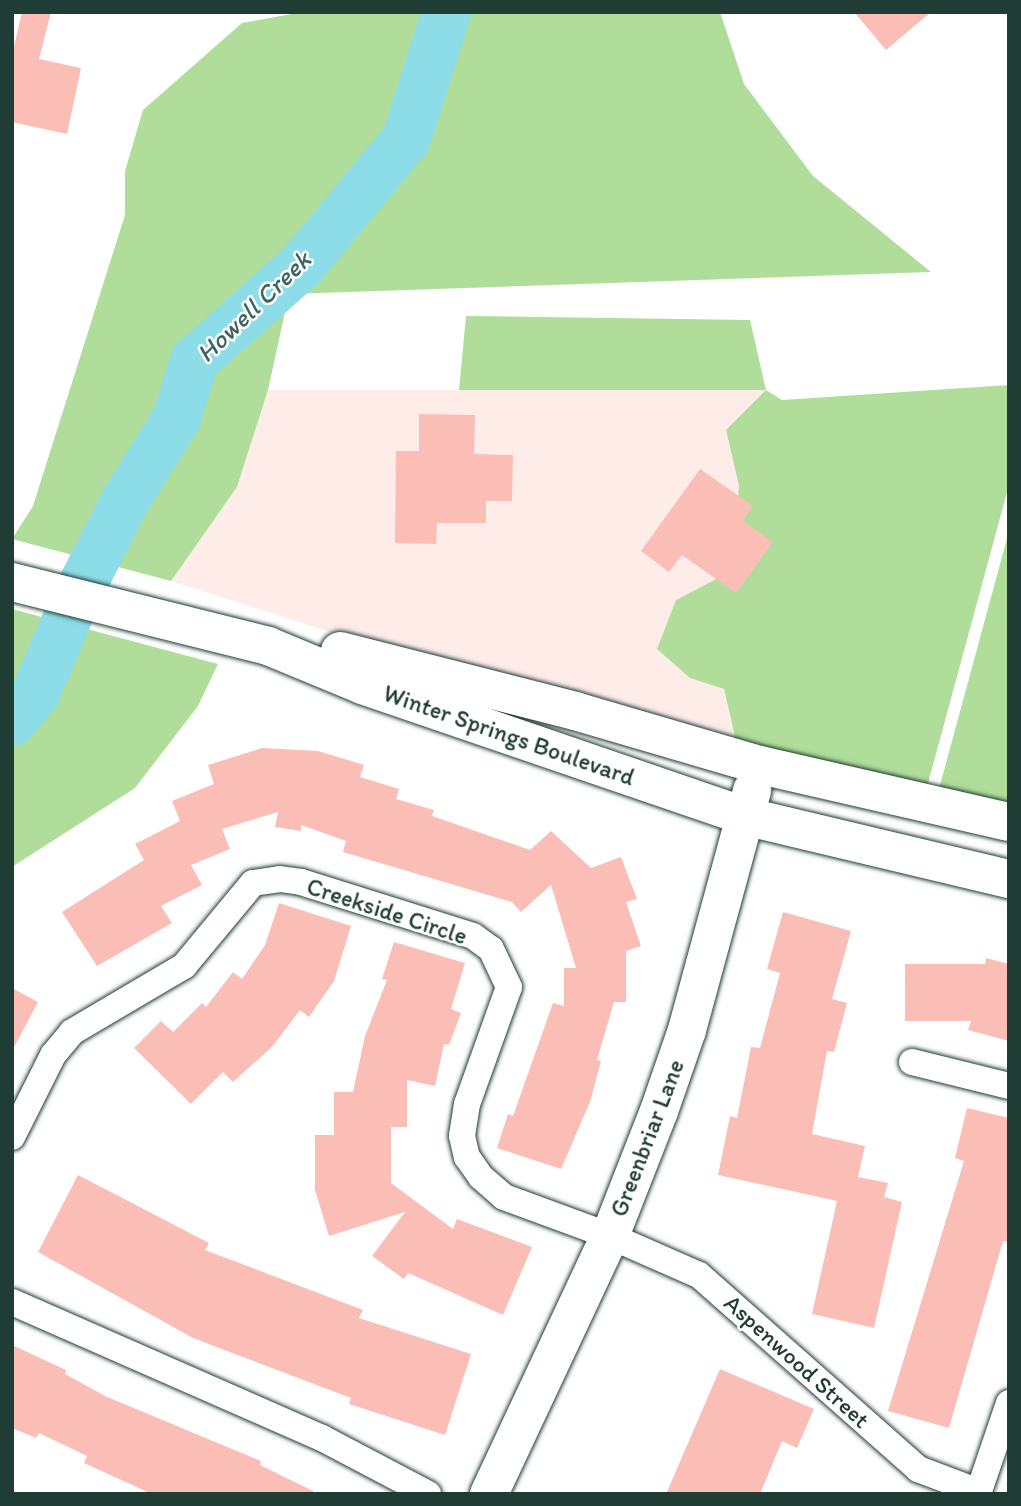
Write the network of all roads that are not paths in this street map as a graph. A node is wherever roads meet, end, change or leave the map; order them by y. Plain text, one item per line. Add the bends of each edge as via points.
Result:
1 (12, 555) edge
2 (12, 582) edge
3 (77, 585) junction
4 (183, 612) junction
5 (760, 765) junction
6 (744, 816) junction
7 (1009, 822) edge
8 (1009, 879) edge
9 (912, 1062) dead end
10 (1009, 1086) edge
11 (12, 1137) edge
12 (610, 1236) junction
13 (12, 1302) edge
14 (1009, 1403) edge
15 (978, 1493) edge
16 (428, 1494) edge
17 (489, 1494) edge

1 - 3 street, Winter Springs Boulevard
2 - 3 street, Winter Springs Boulevard
3 - 4 street, Winter Springs Boulevard
4 - 5 street, Winter Springs Boulevard via 575,711
4 - 6 street, Winter Springs Boulevard via 362,685
5 - 6 street, Greenbriar Lane
5 - 7 street, Winter Springs Boulevard
6 - 8 street, Winter Springs Boulevard
6 - 12 street, Greenbriar Lane via 687,1030
9 - 10 street
11 - 12 street, Creekside Circle via 53,1055 72,1032 184,966 253,883 301,882 473,936 491,949 509,987 467,1104 462,1136 467,1157 504,1197
12 - 15 street, Aspenwood Street via 699,1275 918,1469
12 - 17 street, Greenbriar Lane
13 - 16 street via 322,1438
14 - 15 street

